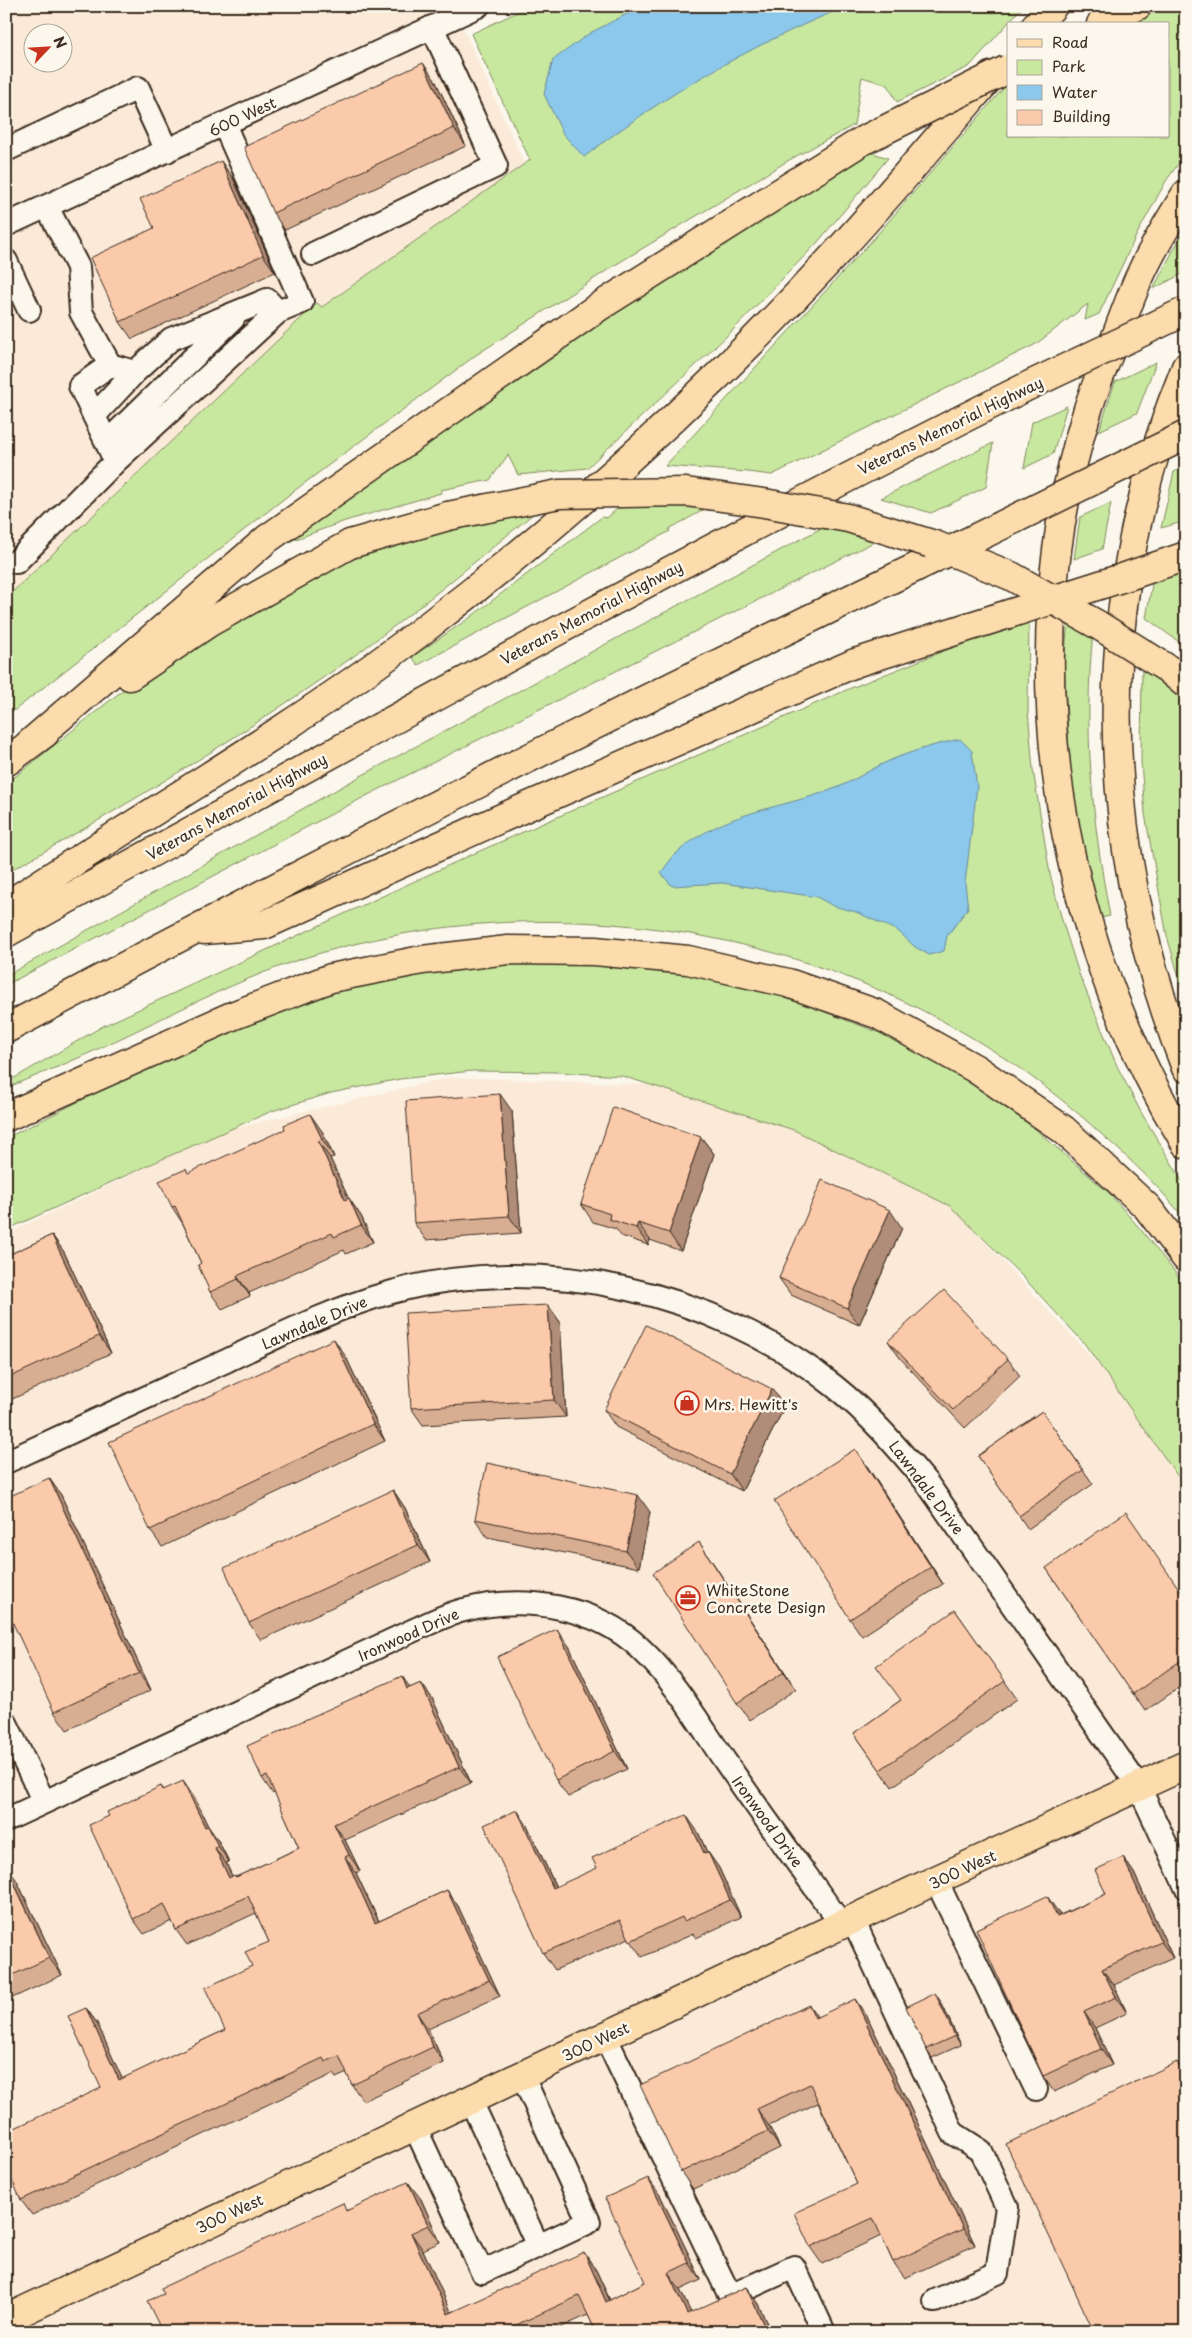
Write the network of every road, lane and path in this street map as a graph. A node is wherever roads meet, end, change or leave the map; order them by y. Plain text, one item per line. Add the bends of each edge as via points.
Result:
1 (478, 6) edge
2 (1052, 6) edge
3 (1039, 22) edge
4 (432, 27) junction
5 (1007, 57) edge
6 (1007, 69) edge
7 (224, 124) junction
8 (6, 150) edge
9 (167, 151) junction
10 (1186, 194) edge
11 (47, 206) junction
12 (6, 226) edge
13 (313, 254) dead end
14 (6, 261) edge
15 (29, 310) dead end
16 (1186, 311) edge
17 (278, 312) junction
18 (239, 313) junction
19 (110, 365) junction
20 (1186, 367) edge
21 (135, 372) junction
22 (94, 416) junction
23 (1186, 435) edge
24 (111, 452) junction
25 (1186, 556) edge
26 (16, 562) dead end
27 (1186, 684) edge
28 (29, 744) junction
29 (6, 762) edge
30 (6, 906) edge
31 (190, 932) junction
32 (6, 933) edge
33 (6, 1029) edge
34 (1186, 1068) edge
35 (6, 1118) edge
36 (1186, 1144) edge
37 (1186, 1258) edge
38 (6, 1462) edge
39 (6, 1723) edge
40 (1186, 1765) edge
41 (1139, 1787) junction
42 (44, 1802) junction
43 (6, 1820) edge
44 (936, 1880) junction
45 (1186, 1887) edge
46 (848, 1922) junction
47 (605, 2036) junction
48 (522, 2075) junction
49 (1036, 2089) dead end
50 (470, 2099) junction
51 (414, 2125) junction
52 (538, 2246) junction
53 (935, 2301) dead end
54 (6, 2319) edge
55 (12, 2332) edge
56 (824, 2332) edge

1 - 4 street, 600 West
2 - 3 main road
4 - 7 street, 600 West
4 - 13 street via 496,166
5 - 30 main road via 876,209 778,315 647,443 563,517 416,635 312,710
6 - 28 main road, bridge via 862,141 597,308 267,539
7 - 9 street, 600 West
7 - 17 street via 302,302
8 - 9 street via 138,88
9 - 11 street, 600 West
10 - 36 main road via 1139,278 1087,411 1070,478 1058,554 1050,667 1057,780 1068,849 1087,924 1136,1052
11 - 12 street, 600 West
11 - 19 street via 86,264 81,312
14 - 15 street
16 - 32 main road, Veterans Memorial Highway, bridge via 696,555
17 - 18 street via 267,300
17 - 24 street
18 - 21 street via 171,338
18 - 24 street
19 - 21 street
19 - 22 street via 80,386
20 - 34 main road via 1154,453 1139,516 1124,595 1116,708 1118,782 1126,856 1158,990
21 - 22 street
22 - 24 street
23 - 31 main road, bridge via 630,707
24 - 26 street
25 - 31 main road, bridge via 855,663 264,926
27 - 28 main road, bridge via 1098,625 1011,576 934,545 848,518 686,492 559,494 448,516 350,544 210,622
28 - 29 main road
31 - 33 main road
35 - 37 main road via 232,1016 331,978 422,960 508,950 595,951 688,960 788,983 876,1014 976,1069 1064,1130 1147,1207
38 - 41 street, Lawndale Drive via 334,1311 395,1291 451,1280 511,1276 554,1277 622,1287 739,1327 787,1354 853,1403 927,1482
39 - 42 street
40 - 41 main road, 300 West
41 - 44 main road, 300 West
41 - 45 street, Lawndale Drive
42 - 43 street, Ironwood Drive
42 - 46 street, Ironwood Drive via 462,1610 505,1602 549,1605 581,1613 611,1626 641,1649 678,1690 727,1765
44 - 46 main road, 300 West
44 - 49 street
46 - 47 main road, 300 West
46 - 53 street, Ironwood Drive via 953,2133 982,2151 1007,2207 996,2273
47 - 48 main road, 300 West
47 - 56 street via 730,2296 794,2267
48 - 50 main road, 300 West
48 - 52 street via 590,2222
50 - 51 main road, 300 West
50 - 52 street
51 - 52 street via 482,2272
51 - 54 main road, 300 West
54 - 55 street

